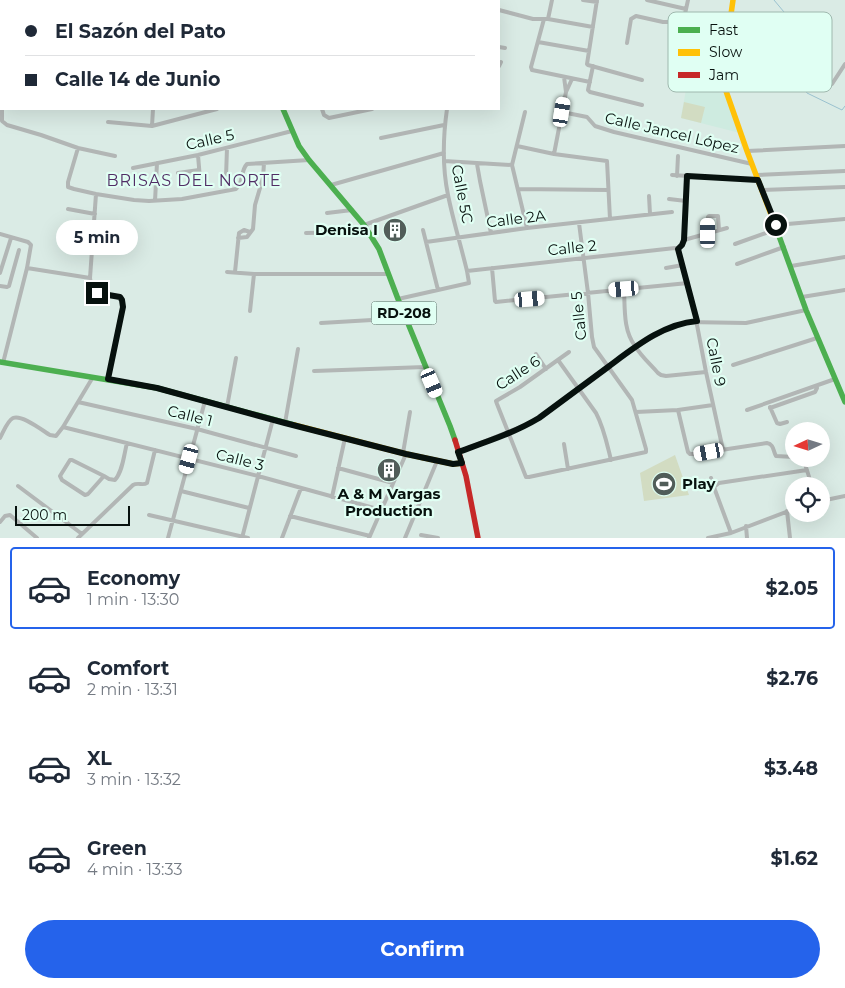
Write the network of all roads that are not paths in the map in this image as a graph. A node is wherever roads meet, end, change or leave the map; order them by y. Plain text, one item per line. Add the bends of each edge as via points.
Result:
1 (552, 0) edge
2 (583, 0) edge
3 (647, 0) edge
4 (688, 0) edge
5 (597, 1) edge
6 (658, 1) edge
7 (686, 9) junction
8 (500, 10) edge
9 (685, 12) edge
10 (546, 19) junction
11 (668, 22) edge
12 (593, 27) junction
13 (538, 42) junction
14 (627, 43) dead end
15 (500, 47) edge
16 (504, 48) dead end
17 (589, 51) junction
18 (845, 64) edge
19 (593, 66) junction
20 (564, 77) junction
21 (572, 79) junction
22 (642, 80) dead end
23 (590, 82) junction
24 (832, 84) dead end
25 (566, 92) junction
26 (726, 92) edge
27 (642, 105) dead end
28 (2, 110) edge
29 (153, 110) edge
30 (283, 110) edge
31 (322, 110) edge
32 (367, 110) edge
33 (447, 110) edge
34 (199, 111) edge
35 (525, 112) dead end
36 (562, 112) junction
37 (108, 122) dead end
38 (2, 123) edge
39 (444, 125) junction
40 (152, 126) junction
41 (292, 131) junction
42 (381, 138) dead end
43 (517, 146) junction
44 (845, 146) edge
45 (78, 148) junction
46 (227, 148) junction
47 (747, 150) junction
48 (444, 153) junction
49 (554, 154) junction
50 (198, 155) junction
51 (115, 156) dead end
52 (678, 156) dead end
53 (309, 160) junction
54 (444, 161) junction
55 (157, 163) junction
56 (264, 163) junction
57 (478, 164) junction
58 (752, 164) junction
59 (512, 165) junction
60 (133, 168) dead end
61 (199, 170) junction
62 (845, 171) edge
63 (178, 173) dead end
64 (687, 176) junction
65 (226, 177) dead end
66 (757, 177) junction
67 (200, 179) dead end
68 (331, 185) junction
69 (845, 187) edge
70 (518, 189) junction
71 (608, 190) junction
72 (762, 190) junction
73 (96, 194) junction
74 (448, 194) junction
75 (649, 196) dead end
76 (669, 199) dead end
77 (156, 201) junction
78 (686, 201) junction
79 (68, 209) dead end
80 (352, 210) junction
81 (327, 212) dead end
82 (672, 212) dead end
83 (95, 214) junction
84 (650, 214) junction
85 (610, 219) junction
86 (845, 219) edge
87 (579, 223) junction
88 (366, 226) junction
89 (776, 227) junction
90 (527, 228) junction
91 (727, 228) dead end
92 (423, 230) dead end
93 (719, 230) junction
94 (306, 233) dead end
95 (491, 233) junction
96 (708, 233) junction
97 (0, 234) edge
98 (459, 237) junction
99 (11, 238) junction
100 (684, 240) junction
101 (426, 242) junction
102 (735, 244) dead end
103 (784, 247) junction
104 (678, 249) junction
105 (19, 250) dead end
106 (845, 257) edge
107 (584, 258) junction
108 (738, 264) dead end
109 (683, 265) junction
110 (791, 266) junction
111 (27, 268) junction
112 (492, 268) junction
113 (666, 268) dead end
114 (467, 271) junction
115 (227, 272) dead end
116 (234, 272) junction
117 (0, 273) edge
118 (254, 274) junction
119 (388, 274) junction
120 (90, 278) junction
121 (688, 283) junction
122 (0, 286) edge
123 (624, 289) junction
124 (438, 290) junction
125 (845, 290) edge
126 (588, 292) junction
127 (802, 297) junction
128 (398, 299) junction
129 (806, 310) junction
130 (250, 311) dead end
131 (406, 318) junction
132 (697, 321) junction
133 (321, 323) dead end
134 (817, 338) junction
135 (635, 347) junction
136 (298, 349) dead end
137 (569, 352) dead end
138 (536, 354) dead end
139 (236, 358) dead end
140 (558, 360) junction
141 (1, 362) edge
142 (733, 365) dead end
143 (425, 366) junction
144 (608, 368) junction
145 (546, 369) junction
146 (314, 371) dead end
147 (706, 372) junction
148 (94, 377) junction
149 (108, 379) junction
150 (835, 379) junction
151 (816, 386) junction
152 (579, 388) junction
153 (205, 401) junction
154 (78, 402) junction
155 (845, 402) edge
156 (768, 403) junction
157 (713, 405) junction
158 (227, 407) junction
159 (770, 408) junction
160 (678, 410) junction
161 (747, 410) dead end
162 (410, 412) dead end
163 (636, 412) junction
164 (274, 419) junction
165 (285, 423) junction
166 (785, 423) edge
167 (63, 427) junction
168 (197, 429) junction
169 (509, 433) junction
170 (345, 437) junction
171 (0, 438) edge
172 (127, 443) junction
173 (564, 444) dead end
174 (266, 448) junction
175 (155, 450) junction
176 (723, 450) junction
177 (458, 452) junction
178 (404, 453) junction
179 (296, 456) dead end
180 (785, 457) edge
181 (189, 459) junction
182 (611, 460) junction
183 (437, 461) junction
184 (462, 463) junction
185 (338, 468) junction
186 (568, 469) junction
187 (807, 470) joint
188 (104, 476) junction
189 (258, 476) junction
190 (809, 477) edge
191 (712, 478) dead end
192 (393, 483) junction
193 (18, 486) dead end
194 (714, 487) junction
195 (301, 488) junction
196 (181, 491) junction
197 (845, 496) edge
198 (332, 497) junction
199 (830, 499) edge
200 (249, 508) junction
201 (381, 510) junction
202 (785, 511) edge
203 (150, 515) dead end
204 (290, 516) junction
205 (172, 521) junction
206 (0, 522) edge
207 (788, 522) edge
208 (746, 526) junction
209 (731, 532) junction
210 (82, 534) junction
211 (421, 535) dead end
212 (242, 537) edge
213 (369, 537) edge
214 (37, 538) edge
215 (78, 538) edge
216 (168, 538) edge
217 (248, 538) edge
218 (282, 538) edge
219 (405, 538) edge
220 (438, 538) edge
221 (478, 538) edge
222 (708, 538) edge
223 (747, 538) edge
224 (790, 538) edge

1 - 10 street
2 - 5 street
3 - 6 street
4 - 7 street
5 - 12 street
6 - 7 street
7 - 9 street
8 - 10 street
10 - 12 street
10 - 13 street
11 - 14 street via 633,17
12 - 17 street
13 - 17 street
13 - 20 street via 532,70
15 - 16 street
17 - 19 street via 586,64
18 - 24 street
19 - 22 street
19 - 23 street
20 - 21 street
20 - 25 street
21 - 23 street
21 - 25 street
23 - 27 street via 589,92
25 - 36 street
26 - 47 main road
28 - 38 street
29 - 40 street
30 - 41 main road, RD-208
31 - 32 street via 327,118
33 - 39 street, Calle 5C
34 - 40 street
35 - 43 street
36 - 49 street
36 - 58 street, Calle Jancel López via 586,117 595,126 614,132
37 - 40 street
38 - 45 street
39 - 42 street
39 - 48 street, Calle 5C
41 - 46 street, Calle 5
41 - 53 main road, RD-208
43 - 49 street
43 - 59 street
44 - 47 street
45 - 51 street
45 - 73 street via 68,186
46 - 50 street, Calle 5
46 - 65 street
47 - 58 main road
48 - 54 street, Calle 5C
48 - 68 street
49 - 71 street via 607,161
50 - 55 street, Calle 5
50 - 61 street
52 - 64 street via 675,175
53 - 56 street
53 - 68 main road, RD-208
54 - 57 street
54 - 74 street, Calle 5C
55 - 60 street, Calle 5
55 - 77 street
56 - 77 street via 245,165 241,184 236,189
56 - 116 street via 253,228 247,237 238,238
57 - 59 street
57 - 95 street
58 - 66 main road
59 - 70 street
61 - 63 street
61 - 67 street
62 - 66 street
64 - 66 street
64 - 78 street
66 - 72 main road
68 - 80 main road, RD-208
69 - 72 street
70 - 71 street
70 - 90 street
71 - 85 street
72 - 89 main road
73 - 77 street
73 - 83 street
74 - 88 street
74 - 98 street, Calle 5C
75 - 84 street
76 - 78 street
78 - 100 street
79 - 83 street
80 - 81 street
80 - 88 main road, RD-208
82 - 84 street, Calle 2A
83 - 120 street
84 - 85 street, Calle 2A
85 - 87 street, Calle 2A
86 - 89 street
87 - 90 street, Calle 2A
87 - 107 street, Calle 5
88 - 94 street via 355,232
88 - 119 main road, RD-208
89 - 102 street
89 - 103 main road
90 - 95 street, Calle 2A
91 - 93 street
92 - 101 street
93 - 96 street
93 - 96 street via 718,216 710,216
95 - 98 street, Calle 2A
96 - 100 street
97 - 99 street
98 - 101 street, Calle 2A
98 - 114 street, Calle 5C
99 - 111 street via 30,243
99 - 117 street
100 - 104 street
101 - 124 street
103 - 108 street
103 - 110 main road
104 - 107 street, Calle 2
104 - 109 street, Calle 9
105 - 122 street via 9,286
106 - 110 street
107 - 112 street, Calle 2
107 - 126 street, Calle 5
109 - 113 street
109 - 121 street, Calle 9
110 - 127 main road
111 - 120 street
111 - 141 street
112 - 114 street, Calle 2
112 - 126 street via 496,302
114 - 124 street, Calle 5C via 469,283
115 - 116 street
116 - 118 street
118 - 119 street
118 - 130 street
119 - 128 main road, RD-208
120 - 149 street via 95,292 122,300
121 - 123 street
121 - 132 street, Calle 9
123 - 126 street
123 - 135 street via 628,334
124 - 128 street
125 - 127 street
126 - 144 street, Calle 5 via 594,347
127 - 129 main road
128 - 131 main road, RD-208
129 - 132 street via 746,323
129 - 134 main road
131 - 133 street
131 - 143 main road, RD-208
132 - 135 street via 668,329
132 - 147 street, Calle 9
134 - 142 street
134 - 150 main road
135 - 144 street
135 - 147 street via 661,375
136 - 165 street
137 - 140 street, Calle 6
138 - 145 street
139 - 158 street
140 - 145 street, Calle 6
140 - 152 street
141 - 148 main road
143 - 146 street
143 - 177 main road, RD-208
144 - 152 street
144 - 163 street, Calle 5 via 632,400
145 - 169 street, Calle 6 via 496,401
147 - 157 street, Calle 9
148 - 149 main road
148 - 154 street
149 - 153 main road
150 - 151 street
150 - 155 main road
151 - 156 street
151 - 159 street via 815,392
152 - 169 street via 539,418
152 - 182 street via 601,422
153 - 158 main road
153 - 168 street
154 - 167 street
154 - 168 street, Calle 1
156 - 159 street
156 - 161 street
157 - 160 street
157 - 176 street, Calle 9
158 - 164 main road
159 - 166 street via 777,422
160 - 163 street
160 - 176 street via 690,454
162 - 178 street
163 - 182 street, Calle 5 via 646,452
164 - 165 main road
164 - 174 street
165 - 170 main road
167 - 171 street via 54,436 16,417
167 - 172 street, Calle 3
168 - 174 street, Calle 1
168 - 181 street
169 - 177 street
169 - 186 street, Calle 6 via 526,477
170 - 178 main road
170 - 185 street
172 - 175 street, Calle 3
172 - 188 street via 116,478 112,480
173 - 186 street
174 - 179 street, Calle 1
174 - 189 street
175 - 181 street, Calle 3
175 - 210 street via 147,483 133,485
176 - 180 street via 770,443 776,456
177 - 184 main road, RD-208
178 - 183 main road
178 - 192 street
181 - 189 street, Calle 3
181 - 196 street
182 - 186 street
183 - 184 main road
183 - 219 street
184 - 221 main road, RD-208
185 - 192 street
185 - 198 street
187 - 190 street
187 - 194 street via 718,483
188 - 188 street via 72,460 60,476 85,495
189 - 195 street, Calle 3
189 - 200 street
191 - 194 street
192 - 201 street
193 - 210 street
194 - 209 street
195 - 198 street, Calle 3
195 - 204 street
196 - 200 street
196 - 205 street
197 - 199 street
198 - 201 street, Calle 3
200 - 212 street
201 - 213 street
202 - 208 street
203 - 205 street
204 - 213 street
204 - 218 street
205 - 212 street
205 - 216 street
206 - 214 street via 4,516 10,515
207 - 224 street
208 - 209 street
208 - 223 street
209 - 222 street
210 - 215 street
211 - 220 street
212 - 217 street

